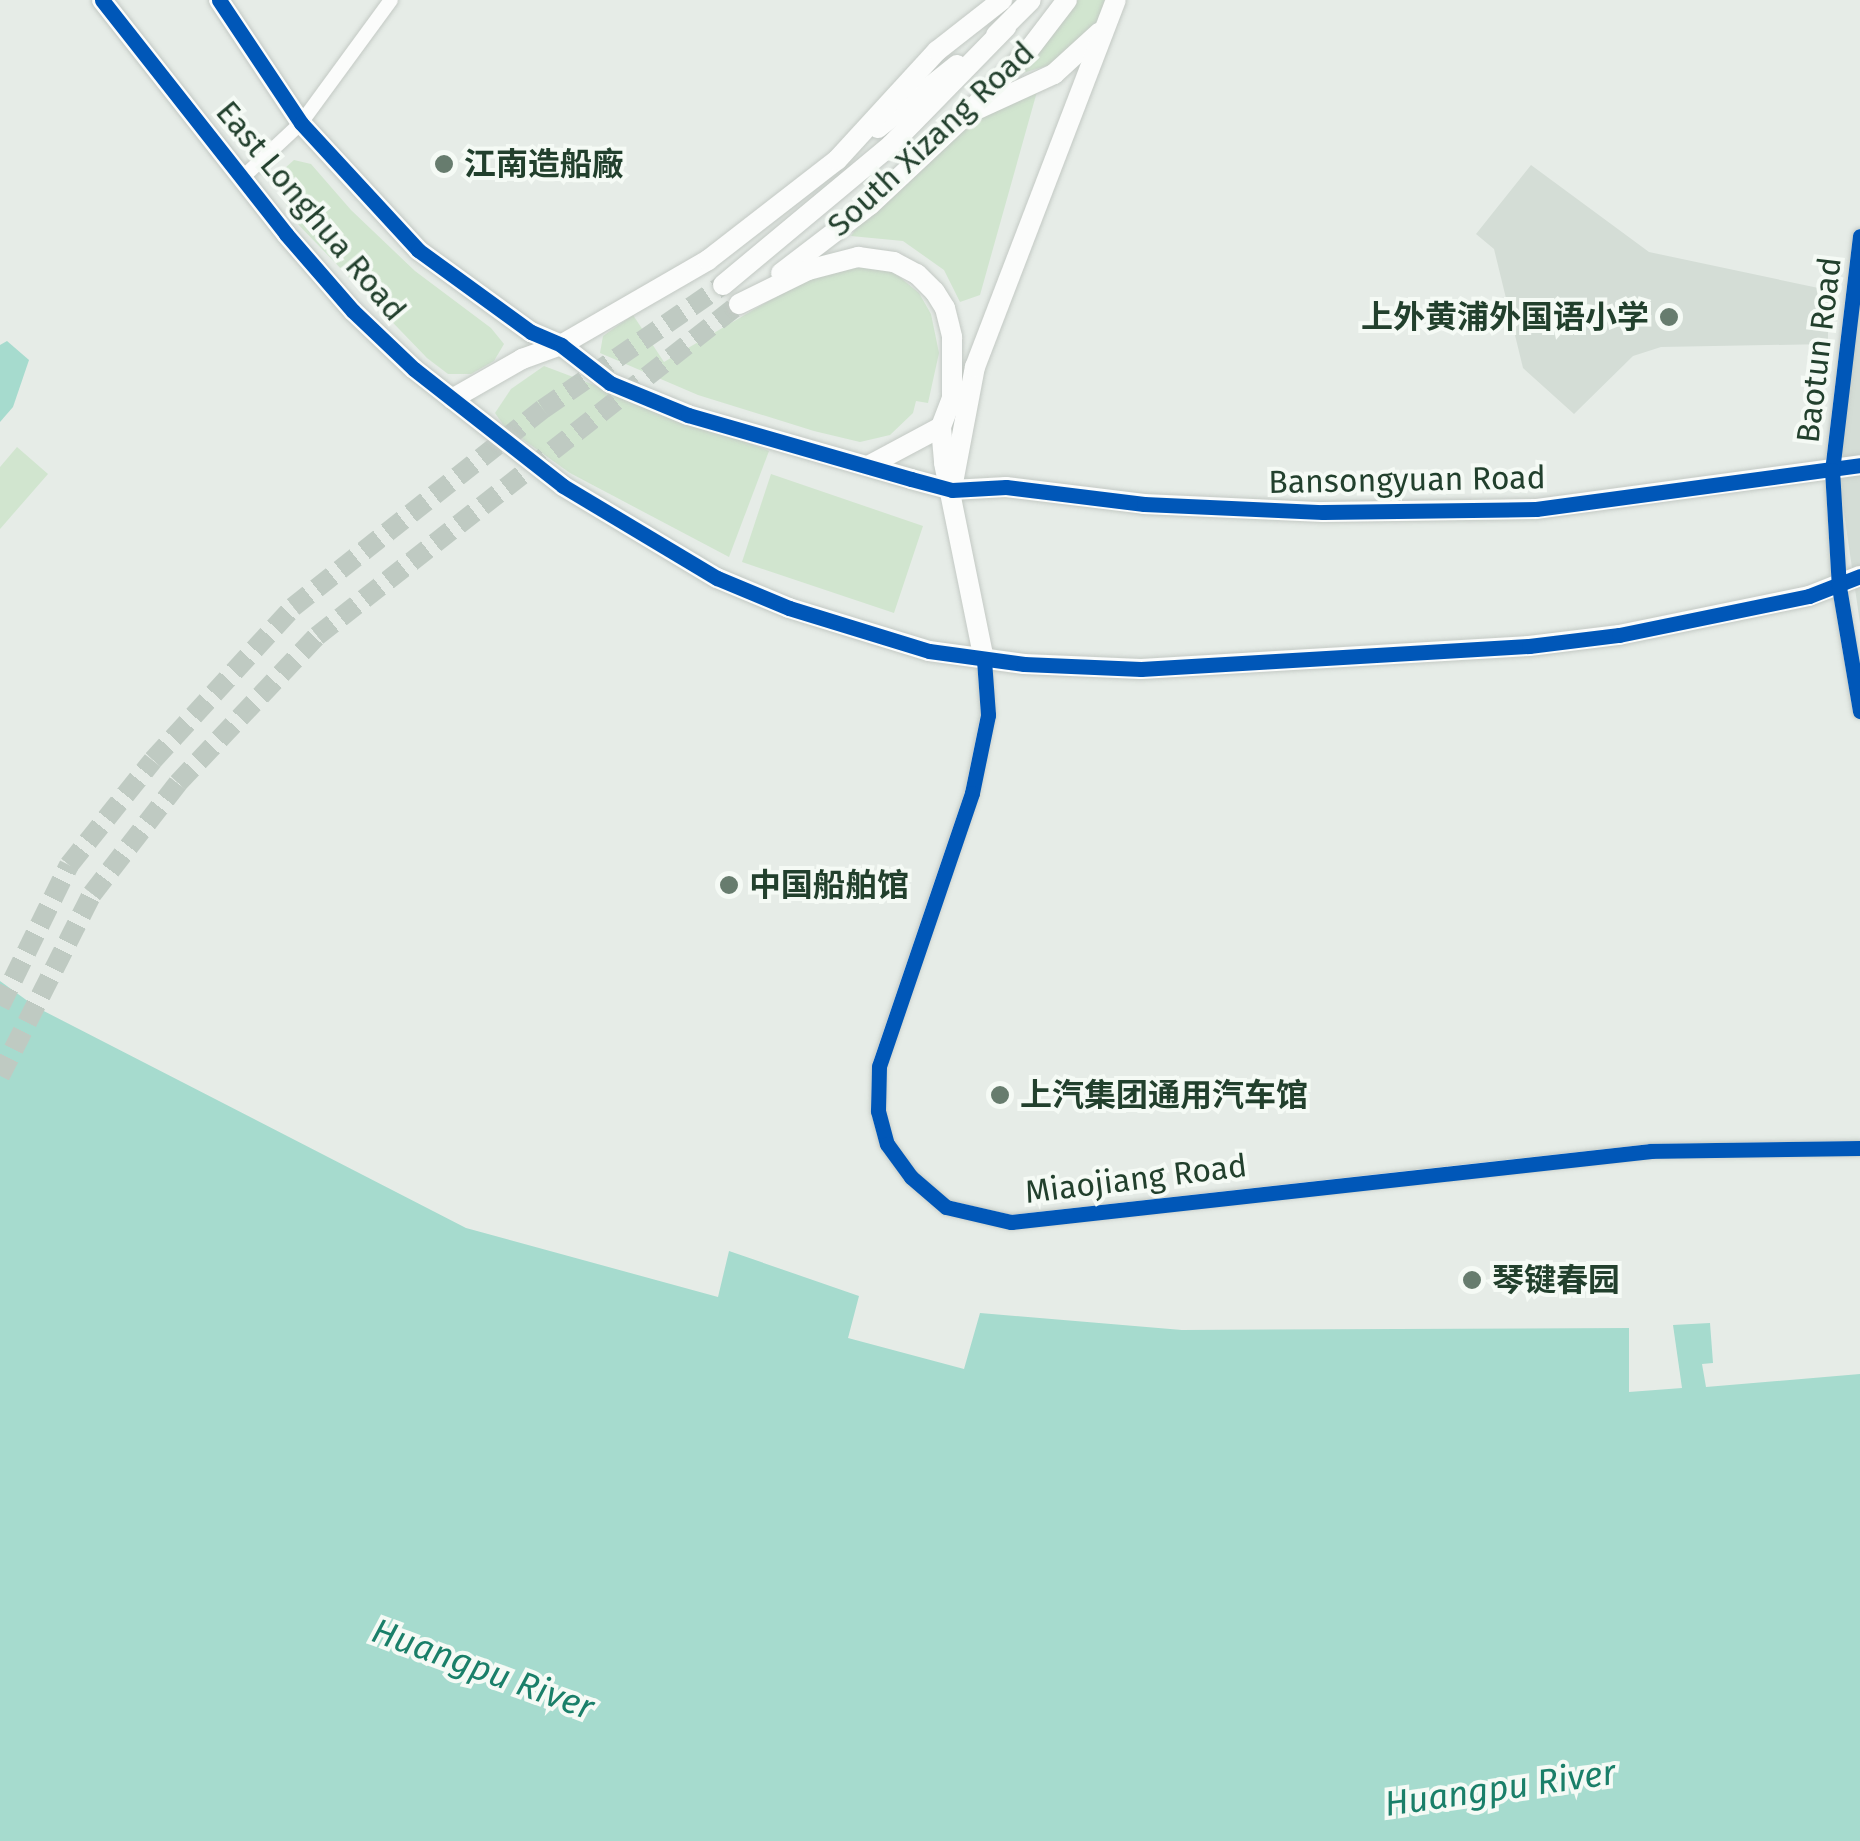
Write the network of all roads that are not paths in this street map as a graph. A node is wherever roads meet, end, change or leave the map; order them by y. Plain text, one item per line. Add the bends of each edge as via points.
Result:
1 (102, 0) edge
2 (220, 0) edge
3 (391, 0) edge
4 (1002, 0) edge
5 (1031, 0) edge
6 (1067, 0) edge
7 (1116, 0) edge
8 (1006, 27) junction
9 (1105, 28) junction
10 (966, 115) junction
11 (301, 123) junction
12 (837, 160) junction
13 (243, 177) junction
14 (1860, 236) edge
15 (724, 286) tunnel mouth
16 (561, 345) junction
17 (452, 399) junction
18 (941, 427) junction
19 (868, 466) junction
20 (1860, 466) edge
21 (1832, 470) junction
22 (952, 490) junction
23 (1860, 576) edge
24 (1839, 587) junction
25 (984, 660) junction
26 (1860, 711) edge
27 (1860, 1148) edge

1 - 13 main road, East Longhua Road
2 - 11 main road, East Longhua Road
3 - 11 street
4 - 12 main road, South Xizang Road via 937,52
5 - 8 main road, South Xizang Road
6 - 10 main road, South Xizang Road
7 - 9 main road, South Xizang Road
8 - 12 main road, South Xizang Road
8 - 15 main road via 891,145
9 - 10 main road via 1054,74
9 - 22 main road, South Xizang Road via 975,366
10 - 18 main road, South Xizang Road via 870,205 739,304 808,270 858,257 894,262 917,274 946,308 952,337 952,398
11 - 13 street
11 - 16 main road, East Longhua Road via 418,250 531,332
12 - 16 main road, South Xizang Road via 708,260
13 - 17 main road, East Longhua Road via 353,310
14 - 21 street, Baotun Road
16 - 17 main road, South Xizang Road
16 - 19 main road, East Longhua Road via 610,383 688,415
17 - 25 main road, East Longhua Road via 563,486 717,578 929,651
18 - 19 main road
18 - 22 main road, South Xizang Road
19 - 22 main road, East Longhua Road
20 - 21 main road, Bansongyuan Road
21 - 22 main road, Bansongyuan Road via 1536,510 1323,512 1144,504 1006,488
21 - 24 street, Baotun Road
22 - 25 main road, South Xizang Road
23 - 24 main road
24 - 25 main road via 1619,635 1529,646 1142,668
24 - 26 street, Baotun Road
25 - 27 street, Miaojiang Road via 988,715 972,793 879,1066 878,1110 887,1144 946,1208 1010,1222 1652,1150

